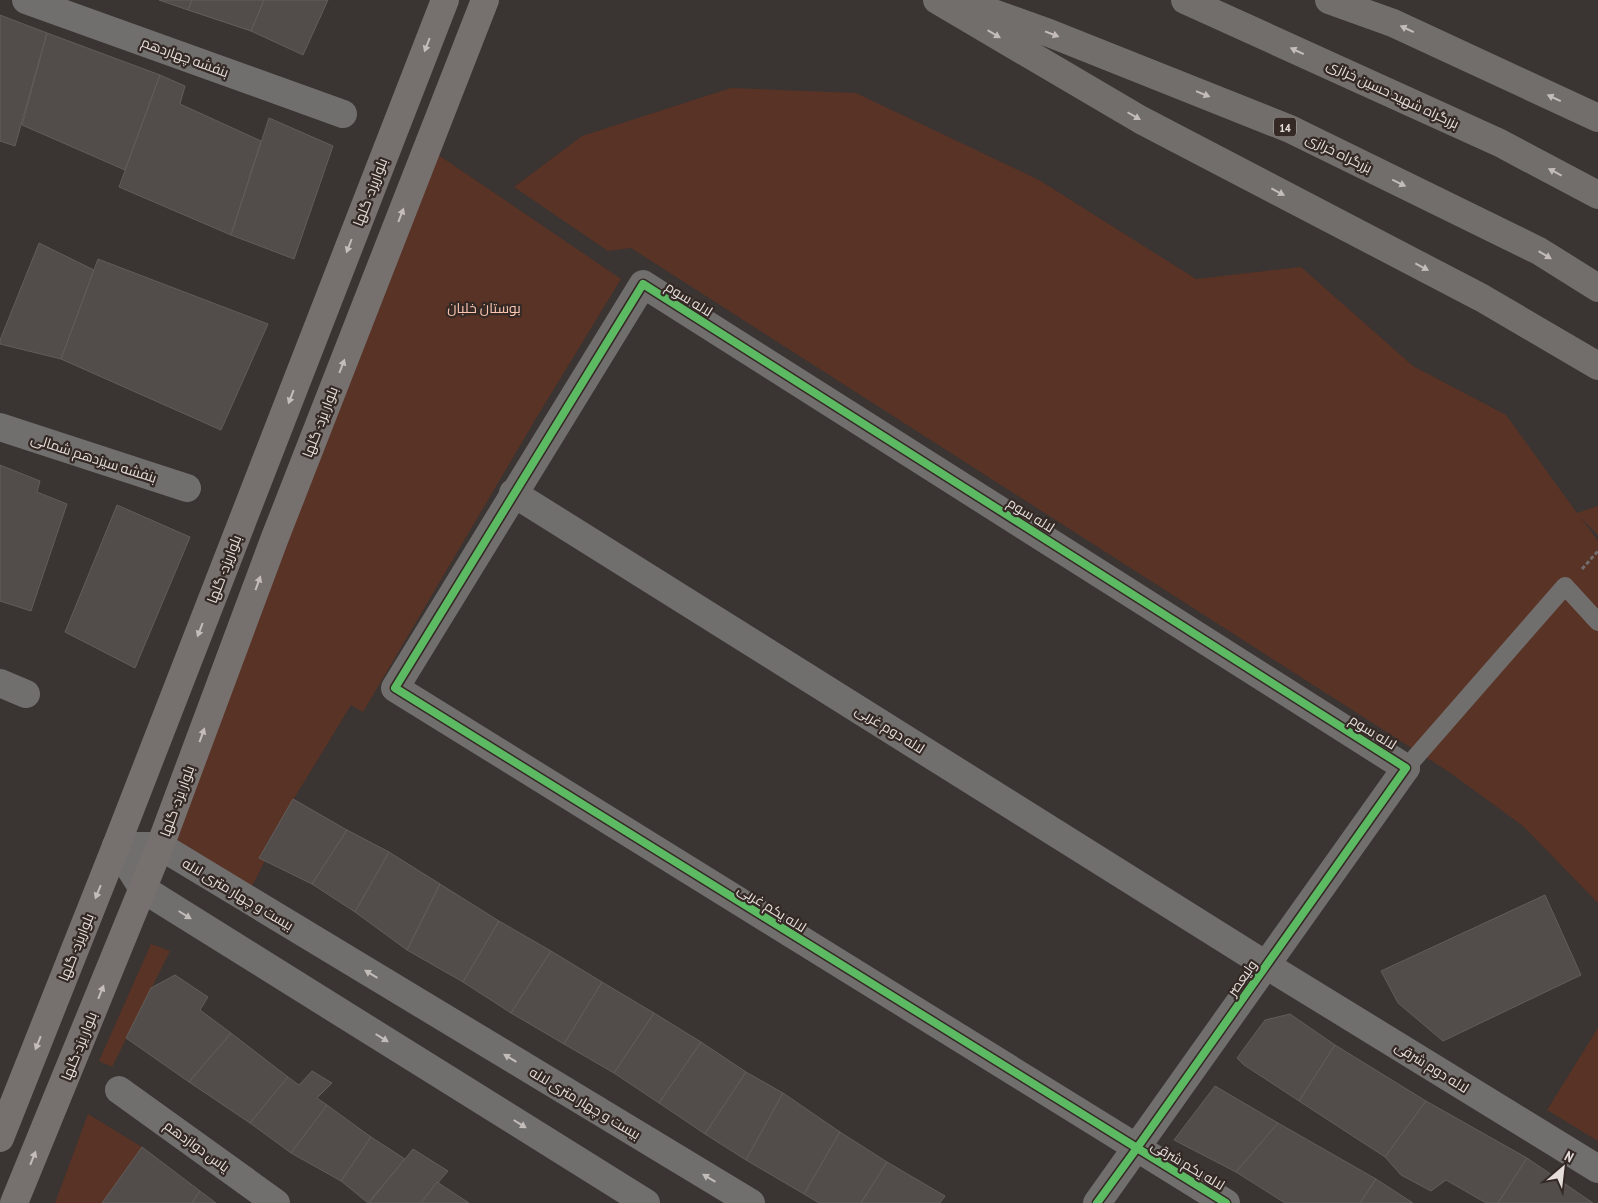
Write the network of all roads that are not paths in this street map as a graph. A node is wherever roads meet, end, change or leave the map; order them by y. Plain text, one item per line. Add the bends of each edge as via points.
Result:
1 (26, 0) edge
2 (445, 0) edge
3 (485, 0) edge
4 (937, 0) edge
5 (957, 0) edge
6 (1185, 0) edge
7 (1329, 0) edge
8 (343, 114) dead end
9 (1598, 118) edge
10 (1598, 195) edge
11 (1598, 288) edge
12 (1598, 366) edge
13 (0, 427) edge
14 (187, 488) dead end
15 (513, 494) junction
16 (1598, 622) edge
17 (0, 684) edge
18 (26, 694) dead end
19 (1406, 768) junction
20 (116, 846) junction
21 (160, 846) junction
22 (144, 889) junction
23 (1266, 965) junction
24 (119, 1090) dead end
25 (0, 1138) edge
26 (1137, 1148) junction
27 (1598, 1169) edge
28 (14, 1203) edge
29 (276, 1203) edge
30 (646, 1203) edge
31 (751, 1203) edge
32 (1097, 1203) edge
33 (1226, 1203) edge

1 - 8 street, بنفشه چهاردهم
2 -> 20 main road, بلواریزد- گلها
21 -> 3 main road, بلوار یزد- گلها via 274,540
4 -> 12 highway via 1141,120 1482,298
5 -> 11 highway, بزرگراه خرازی / 14 via 1049,32 1290,129 1539,251
10 -> 6 highway, بزرگراه شهید حسین خرازی via 1500,143
9 -> 7 highway via 1393,23
13 - 14 street, بنفشه سیزدهم شمالی
15 - 19 street, لاله سوم via 643,284
15 - 23 street, لاله دوم غربی
15 - 26 street, لاله یکم غربی via 395,688
16 - 19 lane via 1565,586
17 - 18 street
19 - 23 street, ولیعصر
20 - 21 street
20 - 22 street
20 -> 25 main road, بلواریزد- گلها
21 - 22 main road, بلوار یزد- گلها
31 -> 21 street, بیست و چهار متری لاله
28 -> 22 main road, بلوار یزد-گلها
22 -> 30 street
23 - 26 street, ولیعصر
23 - 27 street, لاله دوم شرقی
24 - 29 street, یاس دوازدهم
26 - 32 street, ولیعصر
26 - 33 street, لاله یکم شرقی

